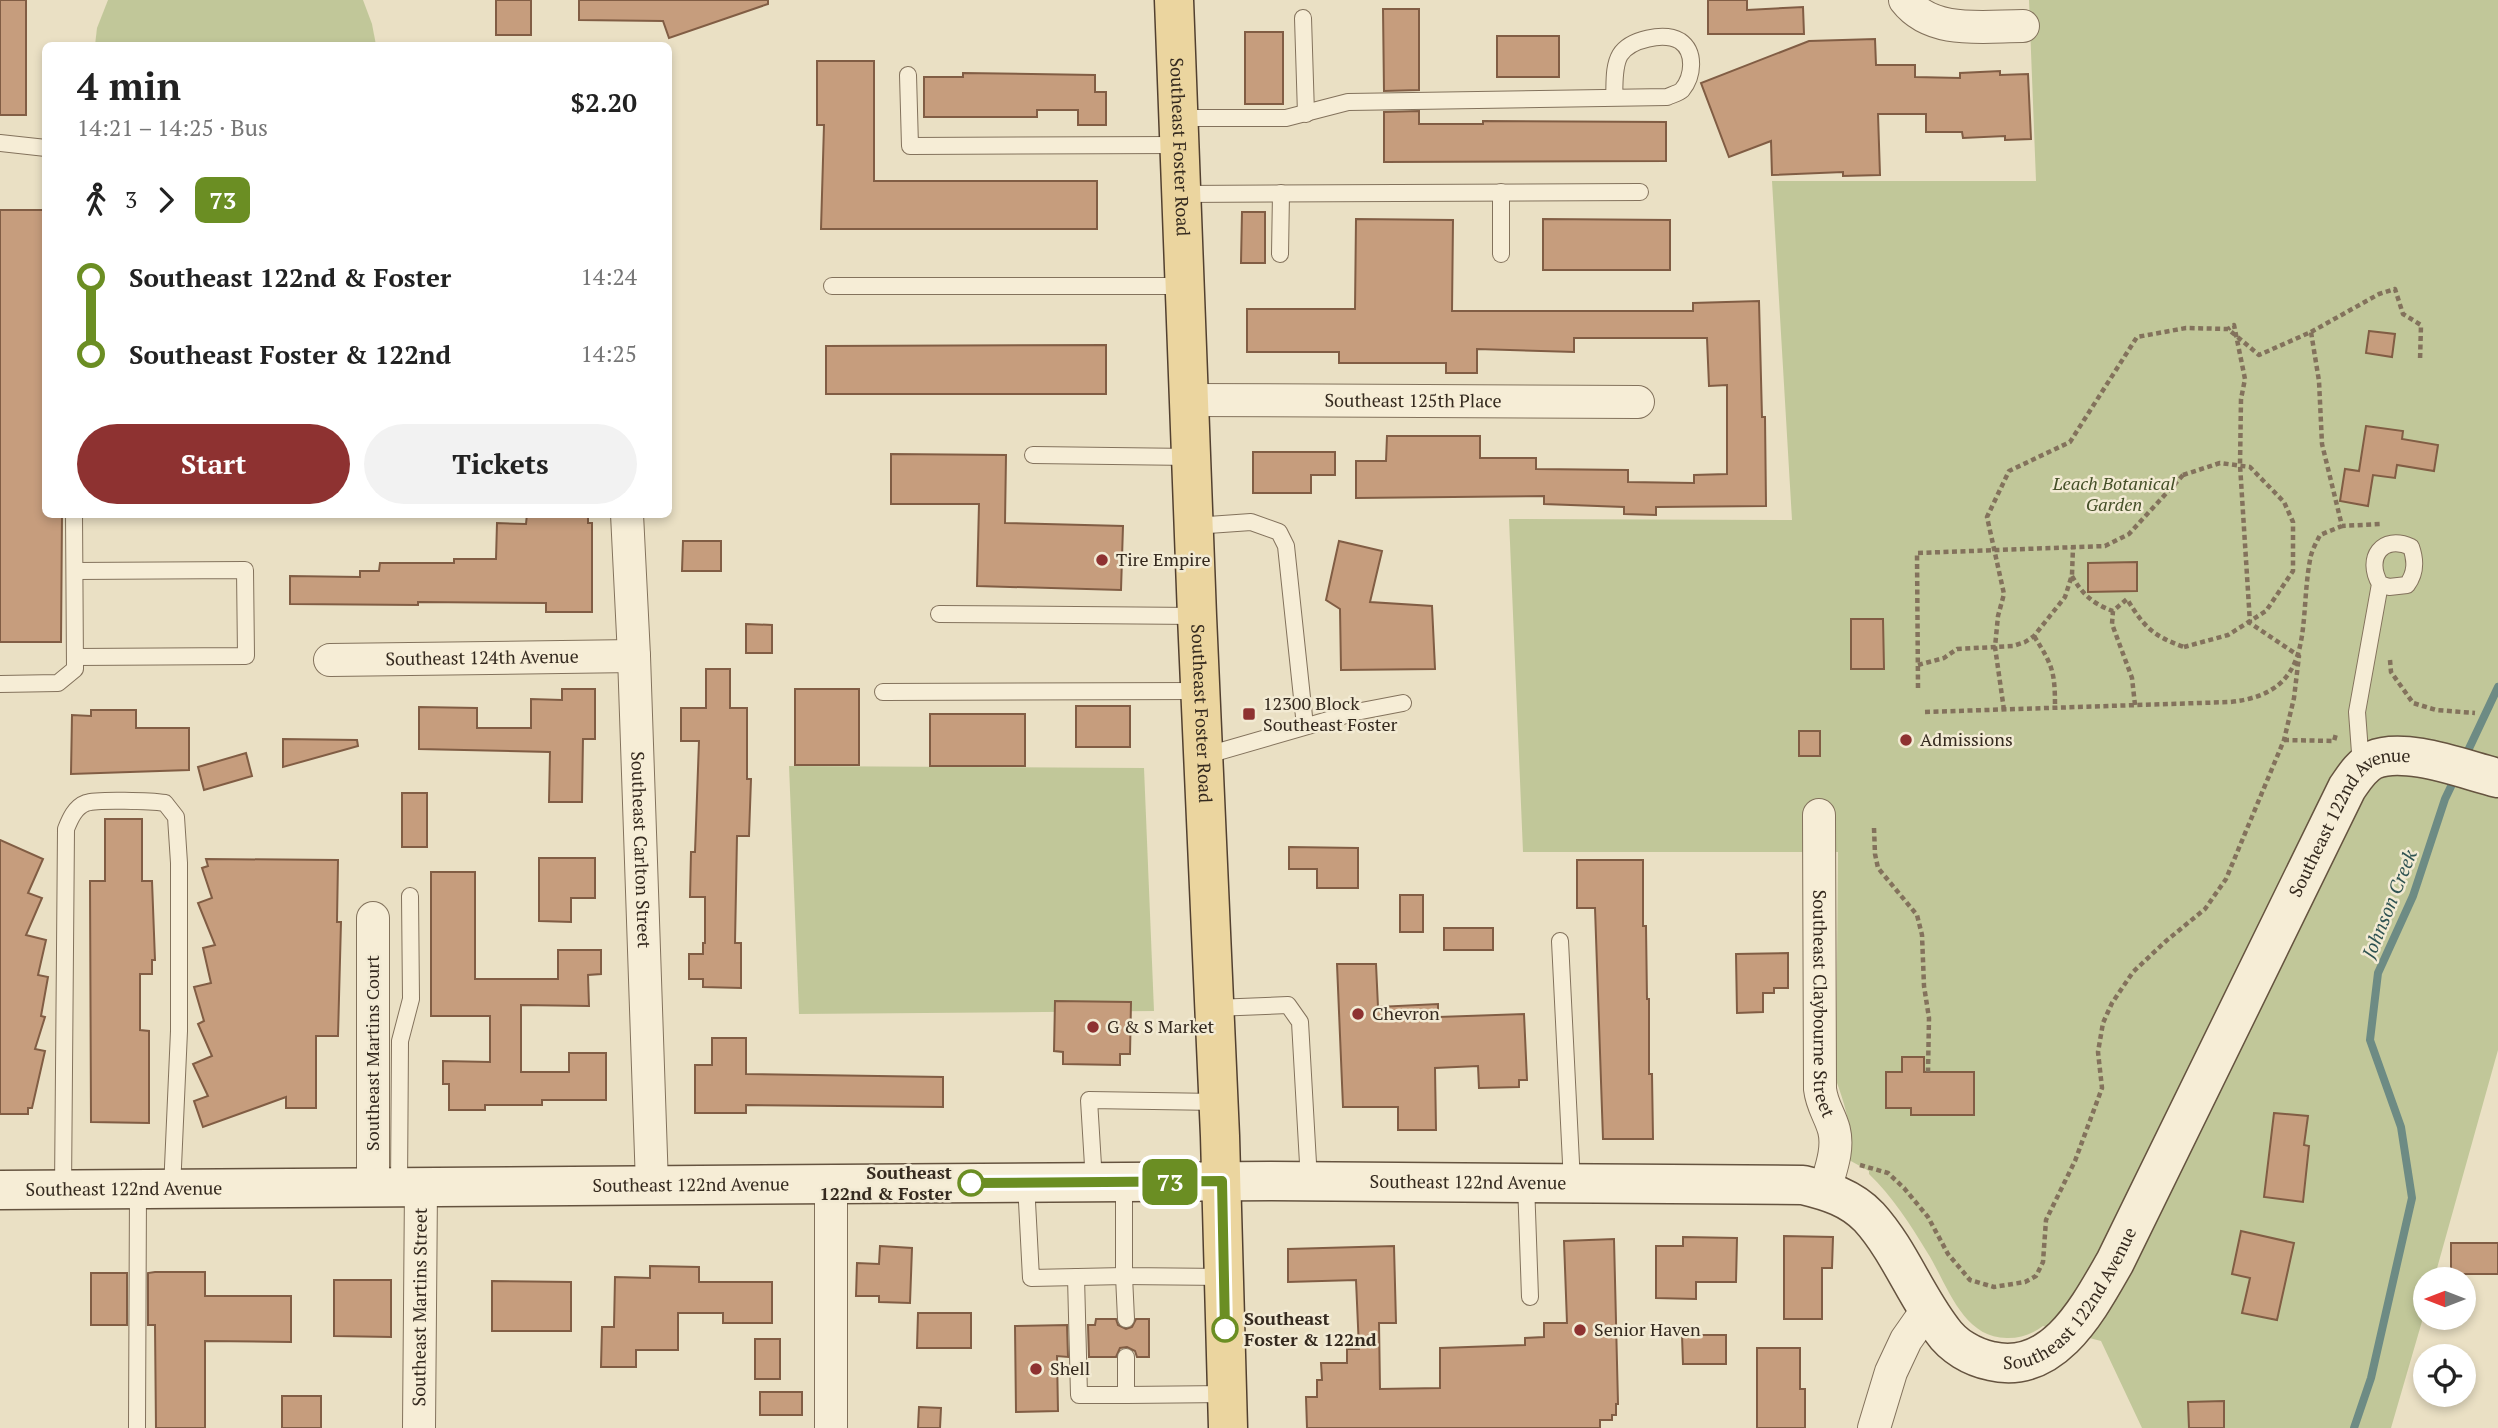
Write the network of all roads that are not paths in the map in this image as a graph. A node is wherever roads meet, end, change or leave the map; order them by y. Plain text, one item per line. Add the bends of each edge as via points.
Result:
1 (1174, 0) edge
2 (1905, 0) edge
3 (1303, 18) dead end
4 (2023, 26) dead end
5 (908, 75) dead end
6 (1614, 98) junction
7 (1306, 114) junction
8 (1179, 132) junction
9 (0, 143) edge
10 (42, 148) edge
11 (1501, 192) junction
12 (1640, 192) dead end
13 (1181, 194) junction
14 (1281, 194) junction
15 (1280, 254) dead end
16 (1501, 254) dead end
17 (832, 286) dead end
18 (1185, 286) junction
19 (1189, 400) junction
20 (1638, 402) dead end
21 (1033, 455) dead end
22 (1191, 457) junction
23 (74, 518) edge
24 (627, 518) edge
25 (1194, 526) junction
26 (75, 572) junction
27 (2380, 584) junction
28 (939, 614) dead end
29 (1197, 615) junction
30 (634, 656) junction
31 (75, 657) junction
32 (330, 660) dead end
33 (0, 684) edge
34 (1200, 691) junction
35 (883, 692) dead end
36 (1403, 703) dead end
37 (1305, 726) junction
38 (1203, 756) junction
39 (2376, 762) junction
40 (2498, 778) edge
41 (1819, 815) dead end
42 (410, 896) dead end
43 (373, 918) dead end
44 (1560, 941) dead end
45 (1214, 1008) junction
46 (1219, 1102) junction
47 (1222, 1181) junction
48 (1309, 1181) junction
49 (1109, 1182) junction
50 (1526, 1182) junction
51 (1026, 1183) junction
52 (1572, 1183) junction
53 (831, 1184) junction
54 (652, 1185) junction
55 (398, 1187) junction
56 (63, 1189) junction
57 (155, 1189) junction
58 (0, 1190) edge
59 (1825, 1191) junction
60 (1124, 1276) junction
61 (1076, 1277) junction
62 (1224, 1277) junction
63 (1530, 1297) dead end
64 (1927, 1310) junction
65 (1126, 1320) dead end
66 (1126, 1357) dead end
67 (1126, 1395) junction
68 (1227, 1411) edge
69 (137, 1428) edge
70 (419, 1428) edge
71 (831, 1428) edge
72 (1874, 1428) edge

1 - 8 main road, Southeast Foster Road
2 - 4 street via 1924,17 1953,27
3 - 7 lane
5 - 8 lane via 910,146
6 - 6 lane via 1667,97 1681,90 1692,69 1689,51 1679,41 1664,38 1630,44 1620,55
6 - 7 lane via 1348,102
7 - 8 lane
8 - 13 main road, Southeast Foster Road
9 - 10 lane
11 - 12 lane
11 - 14 lane
11 - 16 lane
13 - 14 lane
13 - 18 main road, Southeast Foster Road
14 - 15 lane
17 - 18 lane
18 - 19 main road, Southeast Foster Road
19 - 20 street, Southeast 125th Place
19 - 22 main road, Southeast Foster Road
21 - 22 lane
22 - 25 main road, Southeast Foster Road
23 - 26 lane
24 - 30 street, Southeast Carlton Street
25 - 29 main road, Southeast Foster Road
25 - 37 lane via 1251,522 1279,532 1286,546
26 - 31 lane
26 - 31 lane via 245,570 246,656
27 - 27 lane via 2373,563 2378,551 2394,542 2411,547 2415,564 2407,585
27 - 39 lane via 2357,712
28 - 29 lane
29 - 34 main road, Southeast Foster Road
30 - 32 street, Southeast 124th Avenue
30 - 54 street, Southeast Carlton Street
31 - 33 lane via 75,668 58,683
34 - 35 lane
34 - 38 main road, Southeast Foster Road
36 - 37 lane
37 - 38 lane
38 - 45 main road, Southeast Foster Road
39 - 40 street, Southeast 122nd Avenue via 2419,759
39 - 64 street, Southeast 122nd Avenue via 2347,788 2115,1262 2073,1329 2039,1356 1995,1362 1961,1348
41 - 59 street, Southeast Claybourne Street via 1820,1089 1836,1142
42 - 55 lane via 411,999 400,1041
43 - 55 street, Southeast Martins Court
44 - 52 lane
45 - 46 main road, Southeast Foster Road
45 - 48 lane via 1288,1005 1300,1022
46 - 47 main road, Southeast Foster Road
46 - 49 lane via 1089,1100
47 - 48 street, Southeast 122nd Avenue
47 - 49 street, Southeast 122nd Avenue
47 - 62 main road, Southeast Foster Road
48 - 50 street, Southeast 122nd Avenue
49 - 51 street, Southeast 122nd Avenue
49 - 60 lane
50 - 52 street, Southeast 122nd Avenue
50 - 63 lane
51 - 53 street, Southeast 122nd Avenue
51 - 61 lane via 1031,1278
52 - 59 street, Southeast 122nd Avenue via 1775,1183
53 - 54 street, Southeast 122nd Avenue
53 - 71 street
54 - 55 street, Southeast 122nd Avenue
55 - 57 street, Southeast 122nd Avenue
55 - 70 street, Southeast Martins Street
56 - 57 street, Southeast 122nd Avenue
56 - 57 lane via 66,829 76,810 86,803 110,802 165,803 176,817 179,1031
56 - 58 street, Southeast 122nd Avenue
57 - 69 lane
59 - 64 street, Southeast 122nd Avenue via 1855,1204 1869,1217
60 - 61 lane
60 - 62 lane
60 - 65 lane
61 - 67 lane via 1079,1395
62 - 68 main road, Southeast Foster Road
64 - 72 street via 1891,1371
66 - 67 lane
67 - 68 lane

